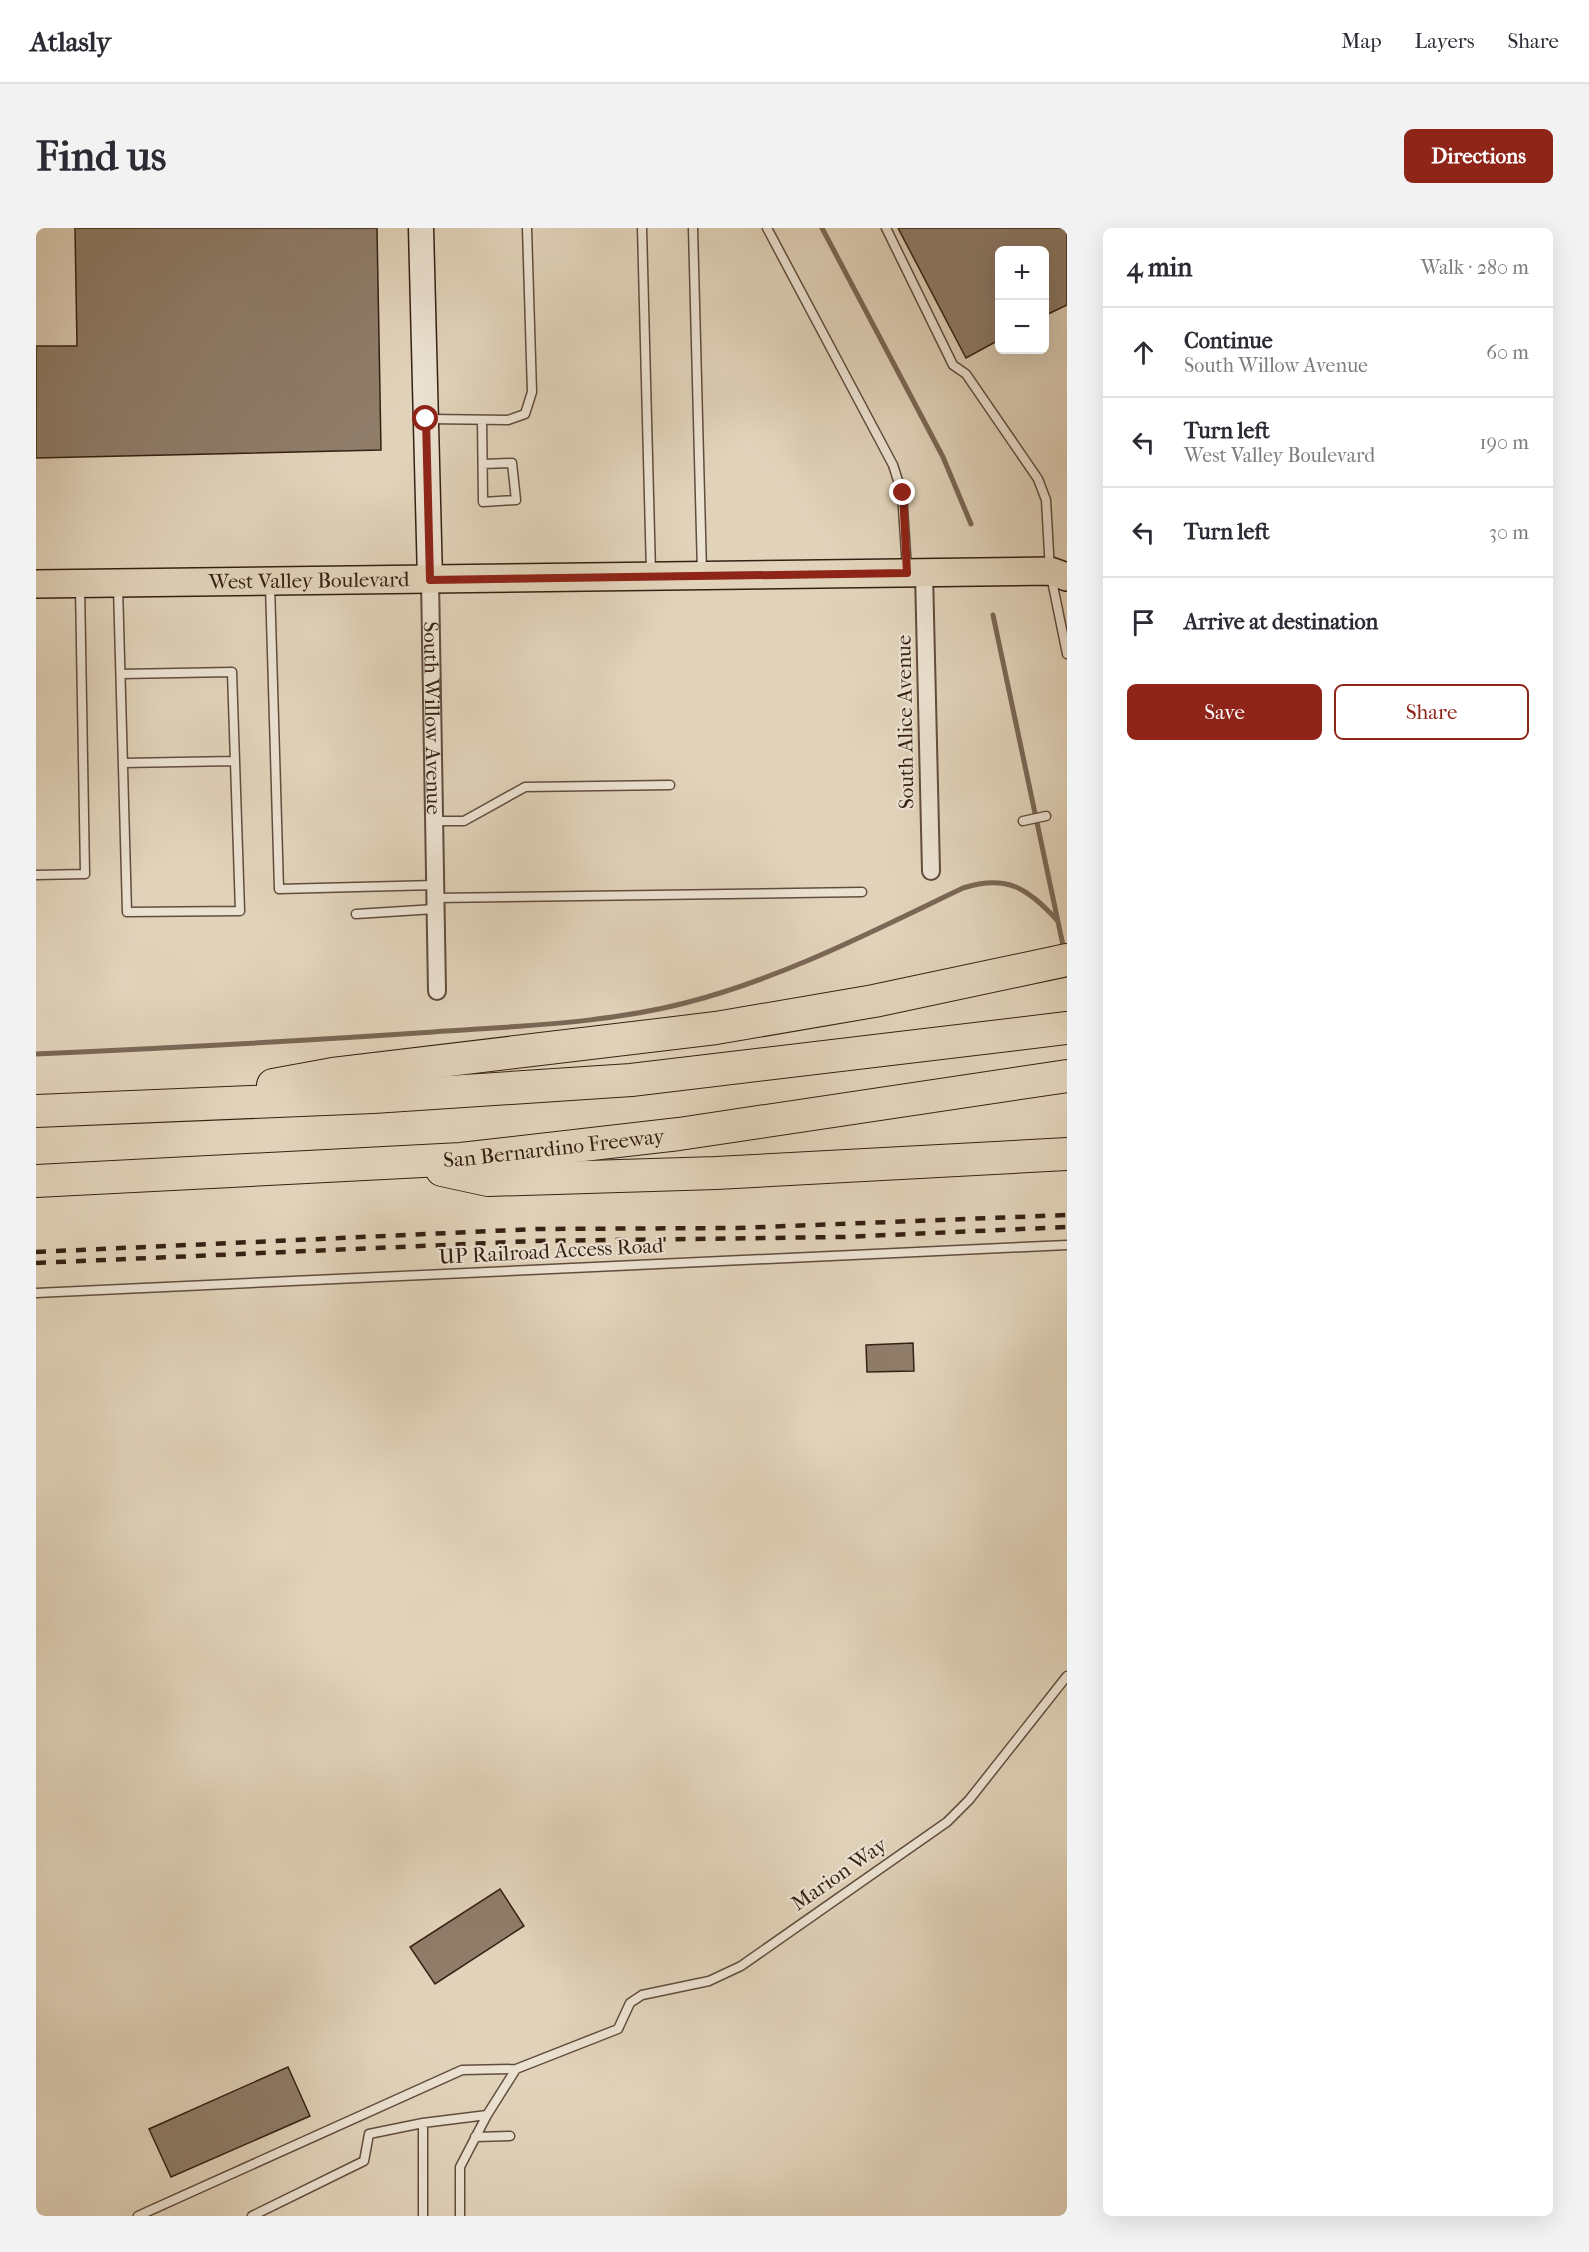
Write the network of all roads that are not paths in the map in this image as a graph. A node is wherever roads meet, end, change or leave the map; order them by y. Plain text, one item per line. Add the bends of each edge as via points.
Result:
1 (421, 228) edge
2 (527, 228) edge
3 (642, 228) edge
4 (693, 228) edge
5 (767, 228) edge
6 (886, 228) edge
7 (426, 419) junction
8 (482, 420) junction
9 (483, 464) junction
10 (1061, 570) edge
11 (916, 573) junction
12 (651, 576) junction
13 (702, 576) junction
14 (430, 580) junction
15 (270, 582) junction
16 (36, 584) edge
17 (80, 584) junction
18 (118, 584) junction
19 (1067, 651) edge
20 (121, 674) junction
21 (235, 761) junction
22 (123, 763) junction
23 (670, 785) dead end
24 (1046, 816) dead end
25 (434, 821) junction
26 (1023, 821) dead end
27 (931, 871) dead end
28 (36, 875) edge
29 (862, 892) dead end
30 (435, 898) junction
31 (356, 914) dead end
32 (1067, 960) edge
33 (437, 991) dead end
34 (1066, 1029) edge
35 (1067, 1076) edge
36 (157, 1106) junction
37 (36, 1111) edge
38 (1067, 1154) edge
39 (409, 1163) junction
40 (36, 1181) edge
41 (1067, 1245) edge
42 (36, 1293) edge
43 (1067, 1676) edge
44 (516, 2069) junction
45 (487, 2115) junction
46 (423, 2123) junction
47 (510, 2136) dead end
48 (475, 2137) junction
49 (138, 2216) edge
50 (252, 2216) edge
51 (423, 2216) edge
52 (460, 2216) edge

1 - 7 street, South Willow Avenue
2 - 8 lane via 532,392 525,414 508,420
3 - 12 lane
4 - 13 lane
5 - 11 lane via 893,465 903,493
6 - 10 lane via 953,364 966,374 1038,479
7 - 8 lane
7 - 14 street, South Willow Avenue
8 - 9 lane
9 - 9 lane via 483,502 516,500 512,463
10 - 11 main road, West Valley Boulevard
10 - 19 lane
11 - 13 main road, West Valley Boulevard
11 - 27 street, South Alice Avenue
12 - 13 main road, West Valley Boulevard
12 - 14 main road, West Valley Boulevard
14 - 15 main road, West Valley Boulevard
14 - 25 street, South Willow Avenue
15 - 18 main road, West Valley Boulevard
15 - 30 lane via 279,889
16 - 17 main road, West Valley Boulevard
17 - 18 main road, West Valley Boulevard
17 - 28 lane via 85,874
18 - 20 lane
20 - 21 lane via 232,672
20 - 22 lane
21 - 22 lane
21 - 22 lane via 240,911 127,912
23 - 25 lane via 525,787 464,820
24 - 26 lane
25 - 30 street, South Willow Avenue
29 - 30 lane
30 - 31 lane
30 - 33 street, South Willow Avenue
32 - 36 highway via 874,1001 716,1028 333,1074
34 - 36 highway via 631,1080
35 - 39 highway, San Bernardino Freeway via 679,1134
36 - 37 highway
38 - 39 highway via 716,1173 489,1180
39 - 40 highway, San Bernardino Freeway
41 - 42 lane, UP Railroad Access Road
43 - 44 lane, Marion Way via 969,1800 947,1822 741,1966 709,1981 642,1995 630,2003 618,2029
44 - 45 lane
44 - 49 lane via 462,2070
45 - 46 lane
45 - 48 lane
46 - 50 lane via 369,2134 364,2161
46 - 51 lane
47 - 48 lane
48 - 52 lane via 460,2167

